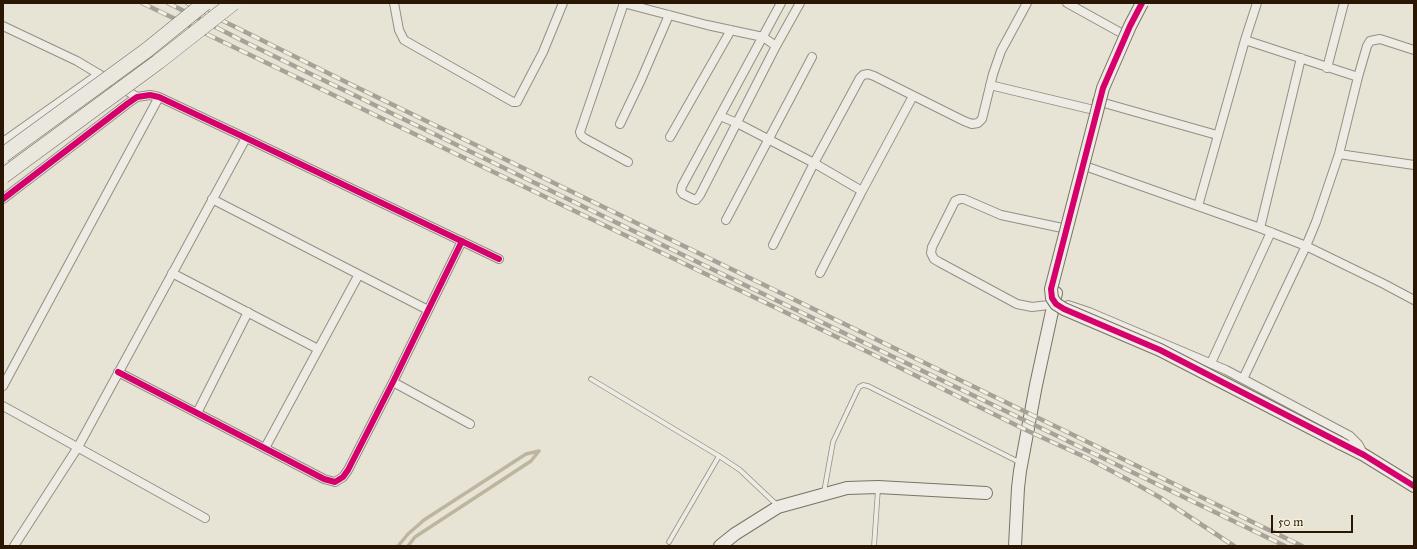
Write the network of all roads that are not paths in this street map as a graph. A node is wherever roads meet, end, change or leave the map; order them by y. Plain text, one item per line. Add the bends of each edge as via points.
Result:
1 (205, 3) edge
2 (233, 3) edge
3 (394, 3) edge
4 (563, 3) edge
5 (624, 3) edge
6 (781, 3) edge
7 (800, 3) edge
8 (1026, 3) edge
9 (1067, 3) edge
10 (1139, 3) edge
11 (1142, 3) edge
12 (1257, 3) edge
13 (1344, 3) edge
14 (670, 15) junction
15 (3, 26) edge
16 (731, 30) junction
17 (1123, 34) junction
18 (763, 37) junction
19 (1245, 40) junction
20 (776, 46) junction
21 (1414, 50) edge
22 (812, 57) dead end
23 (1301, 58) junction
24 (1327, 68) junction
25 (99, 74) junction
26 (1358, 77) junction
27 (990, 85) junction
28 (913, 96) junction
29 (137, 97) junction
30 (159, 97) junction
31 (1095, 106) junction
32 (720, 116) junction
33 (737, 123) junction
34 (620, 124) dead end
35 (1217, 135) junction
36 (670, 137) dead end
37 (246, 138) junction
38 (768, 140) junction
39 (3, 142) edge
40 (1339, 154) junction
41 (3, 155) edge
42 (628, 162) dead end
43 (814, 163) junction
44 (1082, 165) junction
45 (1414, 165) edge
46 (3, 176) edge
47 (862, 191) junction
48 (3, 199) edge
49 (212, 199) junction
50 (1198, 206) junction
51 (726, 220) dead end
52 (1260, 228) junction
53 (1067, 229) junction
54 (1271, 232) junction
55 (462, 241) junction
56 (773, 245) dead end
57 (1306, 246) junction
58 (499, 259) dead end
59 (172, 273) junction
60 (820, 273) dead end
61 (358, 276) junction
62 (1414, 300) edge
63 (1054, 303) junction
64 (428, 310) junction
65 (248, 312) junction
66 (318, 349) junction
67 (1211, 363) junction
68 (118, 372) junction
69 (1243, 379) junction
70 (591, 380) dead end
71 (393, 382) junction
72 (3, 386) edge
73 (3, 406) edge
74 (197, 413) junction
75 (470, 424) dead end
76 (78, 447) junction
77 (264, 448) junction
78 (1364, 455) junction
79 (719, 456) junction
80 (1022, 463) junction
81 (1414, 486) edge
82 (878, 487) junction
83 (824, 493) junction
84 (986, 493) dead end
85 (778, 507) junction
86 (204, 518) dead end
87 (669, 542) dead end
88 (14, 546) edge
89 (720, 546) edge
90 (874, 546) edge
91 (1015, 546) edge

1 - 41 highway, bridge via 147,50
2 - 46 highway, bridge via 158,62
3 - 4 street via 399,30 404,40 517,102 543,52
5 - 14 street
5 - 42 street via 580,132 584,138
6 - 18 street
7 - 20 street
8 - 27 street via 1001,51
9 - 17 street
10 - 17 street
11 - 78 street, bridge via 1101,93 1051,288 1052,298 1064,309 1160,350
12 - 19 street
13 - 24 street
14 - 16 street
14 - 34 street
15 - 25 street
16 - 18 street
16 - 36 street
17 - 31 street
18 - 20 street
18 - 32 street
19 - 23 street
19 - 35 street
20 - 33 street
21 - 26 street via 1380,39 1370,41
22 - 38 street
23 - 24 street
23 - 52 street
24 - 26 street
25 - 29 street
25 - 39 street
26 - 40 street
27 - 28 street via 982,119 972,124
27 - 31 street
28 - 43 street via 874,76 863,75
28 - 47 street
29 - 30 street
29 - 48 street
30 - 37 street
30 - 72 street
31 - 35 street
31 - 44 street
32 - 33 street
32 - 33 street via 681,189 683,194 693,199 696,200 700,195
33 - 38 street
35 - 50 street
37 - 49 street
37 - 55 street
38 - 43 street
38 - 51 street
40 - 45 street
40 - 57 street
43 - 47 street
43 - 56 street
44 - 50 street
44 - 53 street
47 - 60 street
49 - 59 street
49 - 61 street
50 - 52 street
52 - 54 street
53 - 63 street
53 - 63 street via 1001,216 960,199 955,201 932,247 931,253 939,262 1017,304 1032,307
54 - 57 street
54 - 67 street
55 - 58 street
55 - 64 street
57 - 62 street
57 - 69 street
59 - 65 street
59 - 68 street
61 - 64 street
61 - 66 street
63 - 67 street via 1089,312
63 - 80 street
64 - 71 street
65 - 66 street
65 - 74 street
66 - 77 street
67 - 69 street
68 - 74 street
68 - 76 street
69 - 78 street via 1350,436
70 - 79 lane
71 - 75 street
71 - 77 street via 348,470 335,482 324,479
73 - 76 street
74 - 77 street
76 - 86 street
76 - 88 street
78 - 81 street
79 - 85 lane via 740,470
79 - 87 lane
80 - 83 lane via 863,385 859,387 833,442
80 - 91 street
82 - 83 street via 847,488
82 - 84 street
82 - 90 lane
83 - 85 street
85 - 89 street

